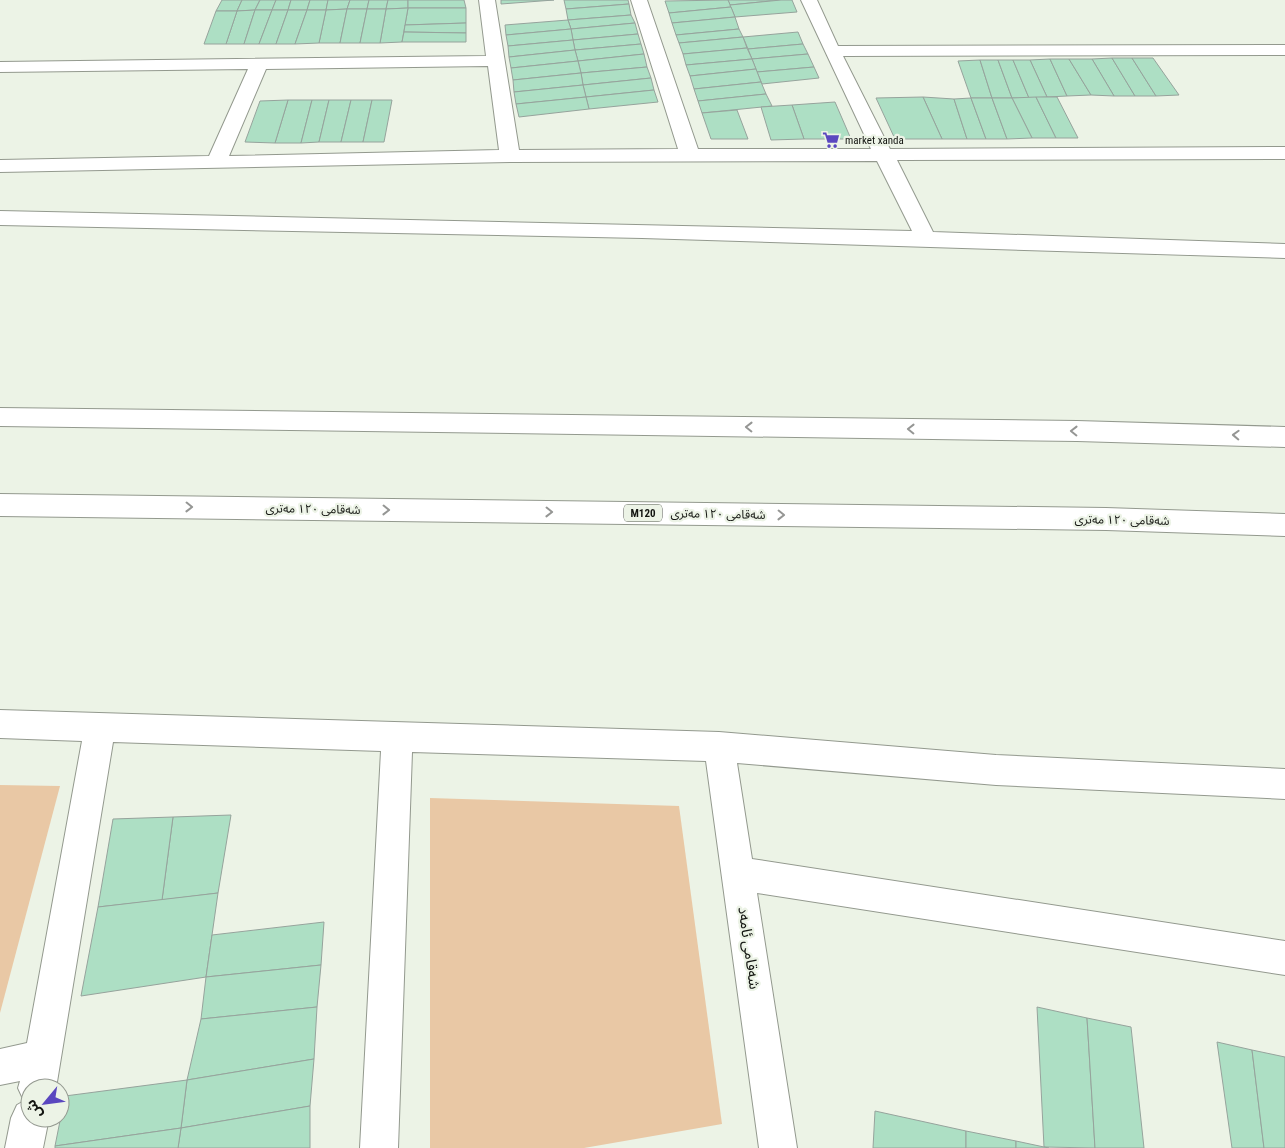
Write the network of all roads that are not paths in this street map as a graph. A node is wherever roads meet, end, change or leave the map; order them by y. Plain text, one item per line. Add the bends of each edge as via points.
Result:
1 (487, 0) edge
2 (639, 0) edge
3 (809, 0) edge
4 (1285, 50) edge
5 (832, 51) junction
6 (496, 61) junction
7 (260, 64) junction
8 (0, 67) edge
9 (1285, 153) edge
10 (884, 154) junction
11 (690, 155) junction
12 (510, 156) junction
13 (216, 162) junction
14 (0, 166) edge
15 (0, 218) edge
16 (926, 240) junction
17 (1285, 251) edge
18 (0, 416) edge
19 (1285, 437) edge
20 (0, 505) edge
21 (159, 507) junction
22 (0, 510) edge
23 (1285, 525) edge
24 (0, 724) edge
25 (100, 726) junction
26 (397, 736) junction
27 (719, 747) junction
28 (1285, 784) edge
29 (737, 873) junction
30 (1285, 958) edge
31 (0, 1066) edge
32 (41, 1073) edge
33 (28, 1128) edge
34 (24, 1148) edge
35 (379, 1148) edge
36 (778, 1148) edge

1 - 6 main road
2 - 11 main road
3 - 5 main road
4 - 5 main road
5 - 10 main road
6 - 7 main road
6 - 12 main road
7 - 8 main road
7 - 13 main road
9 - 10 main road
10 - 11 main road
10 - 16 main road
11 - 12 main road
12 - 13 main road
13 - 14 main road
15 - 16 main road
16 - 17 main road
19 -> 18 main road via 1077,431
20 - 21 main road, شەقامی ١٢٠ مەتری / M120
21 - 22 main road
21 -> 23 main road, شەقامی ١٢٠ مەتری / M120 via 1096,519
24 - 25 main road
25 - 26 main road
25 - 32 main road
26 - 27 main road
26 - 35 main road
27 - 28 main road via 996,770
27 - 29 main road, شەقامی ئامەد
29 - 30 main road
29 - 36 main road, شەقامی ئامەد
31 - 32 main road
33 - 34 main road

